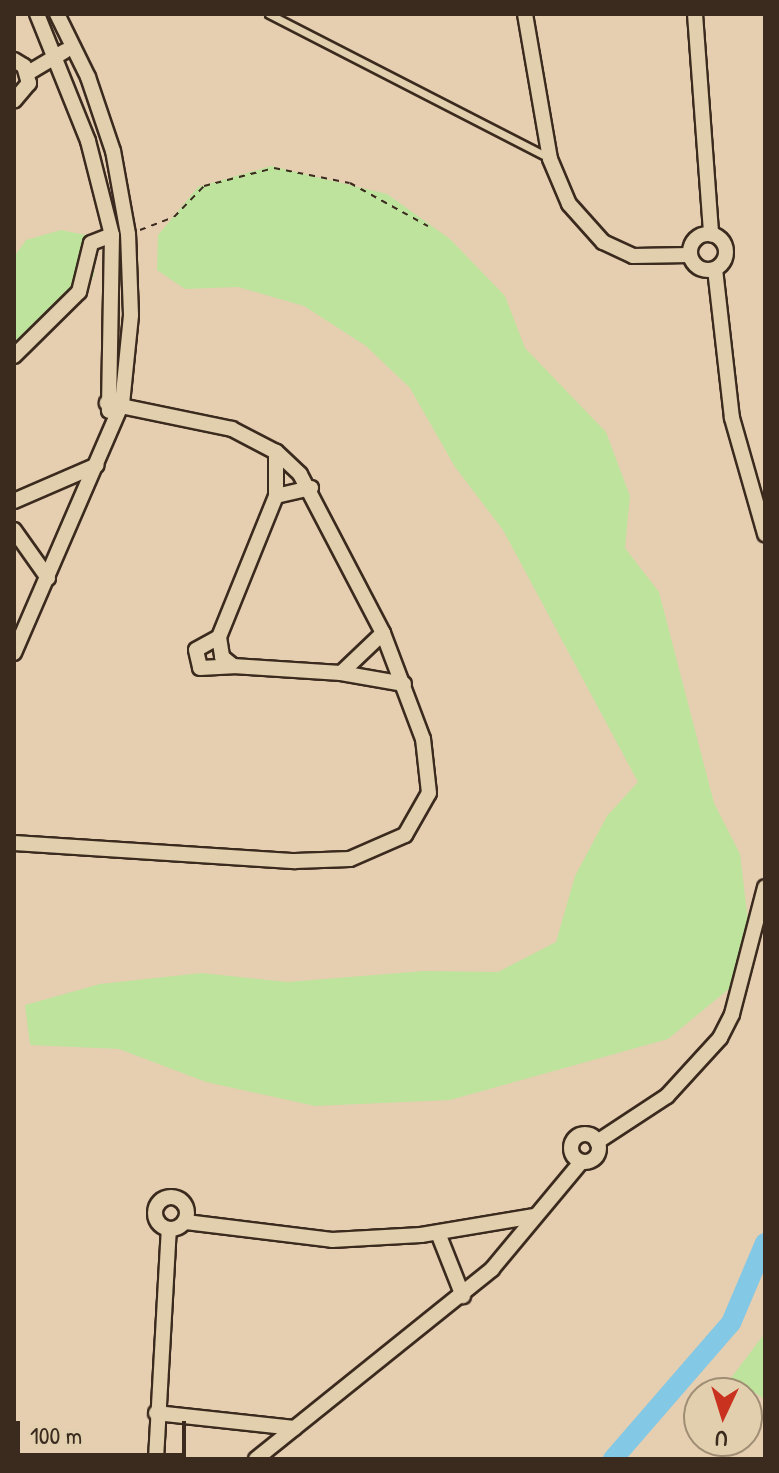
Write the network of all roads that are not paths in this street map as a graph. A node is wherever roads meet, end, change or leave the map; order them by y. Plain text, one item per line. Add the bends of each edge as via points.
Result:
1 (37, 14) edge
2 (57, 14) edge
3 (269, 14) edge
4 (525, 14) edge
5 (695, 14) edge
6 (73, 46) junction
7 (57, 55) junction
8 (14, 60) edge
9 (28, 73) junction
10 (14, 101) edge
11 (550, 159) junction
12 (711, 234) junction
13 (112, 235) junction
14 (690, 255) junction
15 (715, 269) junction
16 (14, 356) edge
17 (115, 403) junction
18 (276, 452) junction
19 (97, 465) junction
20 (311, 488) junction
21 (276, 496) junction
22 (14, 501) edge
23 (14, 530) edge
24 (765, 534) edge
25 (48, 578) junction
26 (383, 633) junction
27 (219, 637) junction
28 (14, 653) edge
29 (233, 666) junction
30 (341, 673) junction
31 (404, 684) junction
32 (14, 843) edge
33 (765, 887) edge
34 (597, 1142) junction
35 (581, 1162) junction
36 (534, 1216) junction
37 (186, 1222) junction
38 (169, 1230) junction
39 (438, 1233) junction
40 (463, 1296) junction
41 (156, 1413) junction
42 (294, 1428) junction
43 (156, 1459) edge
44 (256, 1459) edge

1 - 7 street
2 - 6 street
3 - 11 lane
4 - 11 street
5 - 12 street
6 - 7 street
6 - 17 street via 113,151 128,234 131,315
7 - 9 street
7 - 13 street via 88,141
8 - 9 street
9 - 10 street via 25,92
11 - 14 street via 569,204 603,242 633,256
12 - 14 street via 698,237
12 - 15 street via 726,247 725,260
13 - 16 street via 91,243 79,292
13 - 17 street
14 - 15 street via 702,269
15 - 24 street via 732,418
17 - 18 street via 221,425
17 - 19 street
18 - 20 street
18 - 21 street
19 - 22 street
19 - 25 street
20 - 21 street
20 - 26 street
21 - 27 street
23 - 25 street
25 - 28 street
26 - 30 street
26 - 31 street
27 - 29 street via 222,657
27 - 29 street via 196,650 200,668
29 - 30 street
30 - 31 street
31 - 32 street via 423,739 429,793 405,835 372,853 295,861
33 - 34 street via 732,1014 720,1038 667,1096
34 - 35 street via 593,1159
34 - 35 street via 585,1134 572,1141 571,1151
35 - 36 street
36 - 39 street
36 - 40 street via 505,1256
37 - 38 street
37 - 38 street via 181,1200 164,1199 156,1207 156,1219
37 - 39 street via 291,1238
38 - 41 street
39 - 40 street
40 - 42 street
41 - 42 street
41 - 43 street
42 - 44 street

